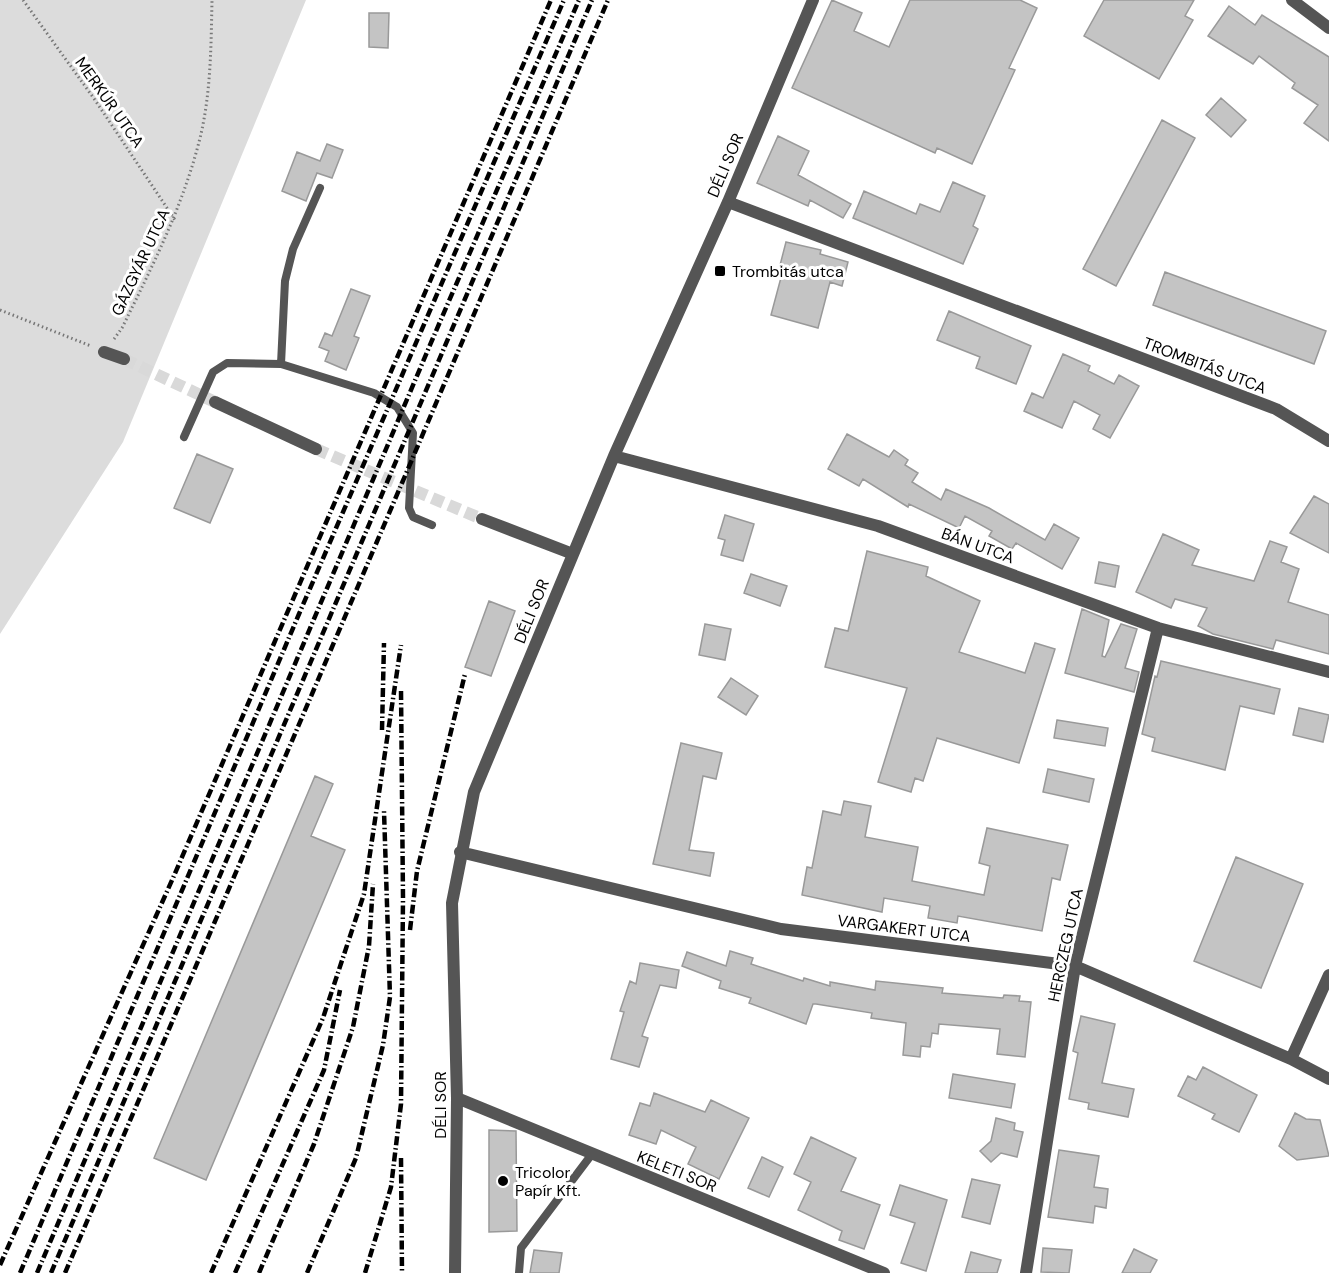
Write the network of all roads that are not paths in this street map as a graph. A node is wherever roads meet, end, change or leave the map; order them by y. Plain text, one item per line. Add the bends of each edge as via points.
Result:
1 (813, 0) edge
2 (1292, 0) edge
3 (1329, 28) edge
4 (320, 188) dead end
5 (728, 202) junction
6 (104, 352) road end
7 (124, 359) tunnel mouth
8 (281, 364) junction
9 (215, 402) tunnel mouth
10 (184, 437) dead end
11 (1329, 441) edge
12 (316, 449) tunnel mouth
13 (614, 456) junction
14 (482, 519) tunnel mouth
15 (432, 525) dead end
16 (573, 554) junction
17 (1158, 628) junction
18 (1329, 672) edge
19 (460, 852) junction
20 (1076, 966) junction
21 (1329, 975) edge
22 (1291, 1059) junction
23 (1329, 1079) edge
24 (457, 1098) junction
25 (592, 1154) junction
26 (454, 1273) edge
27 (519, 1273) edge
28 (884, 1273) edge
29 (1026, 1273) edge

1 - 5 street, DÉLI SOR
2 - 3 street
4 - 8 lane via 293,249 285,281
5 - 11 street, TROMBITÁS UTCA via 1276,409
5 - 13 street, DÉLI SOR
6 - 7 street
8 - 10 lane via 227,363 213,372
8 - 15 lane via 375,393 397,407 413,434 409,508 413,517
9 - 12 street
13 - 16 street, DÉLI SOR
13 - 17 street, BÁN UTCA via 878,526
14 - 16 street
16 - 19 street, DÉLI SOR via 474,792
17 - 18 street, BÁN UTCA
17 - 20 street, HERCZEG UTCA
19 - 20 street, VARGAKERT UTCA via 782,930
19 - 24 street, DÉLI SOR via 452,903
20 - 22 street, VARGAKERT UTCA
20 - 29 street, HERCZEG UTCA
21 - 22 street
22 - 23 street, VARGAKERT UTCA
24 - 25 street, KELETI SOR
24 - 26 street, DÉLI SOR
25 - 27 lane via 521,1248
25 - 28 street, KELETI SOR

